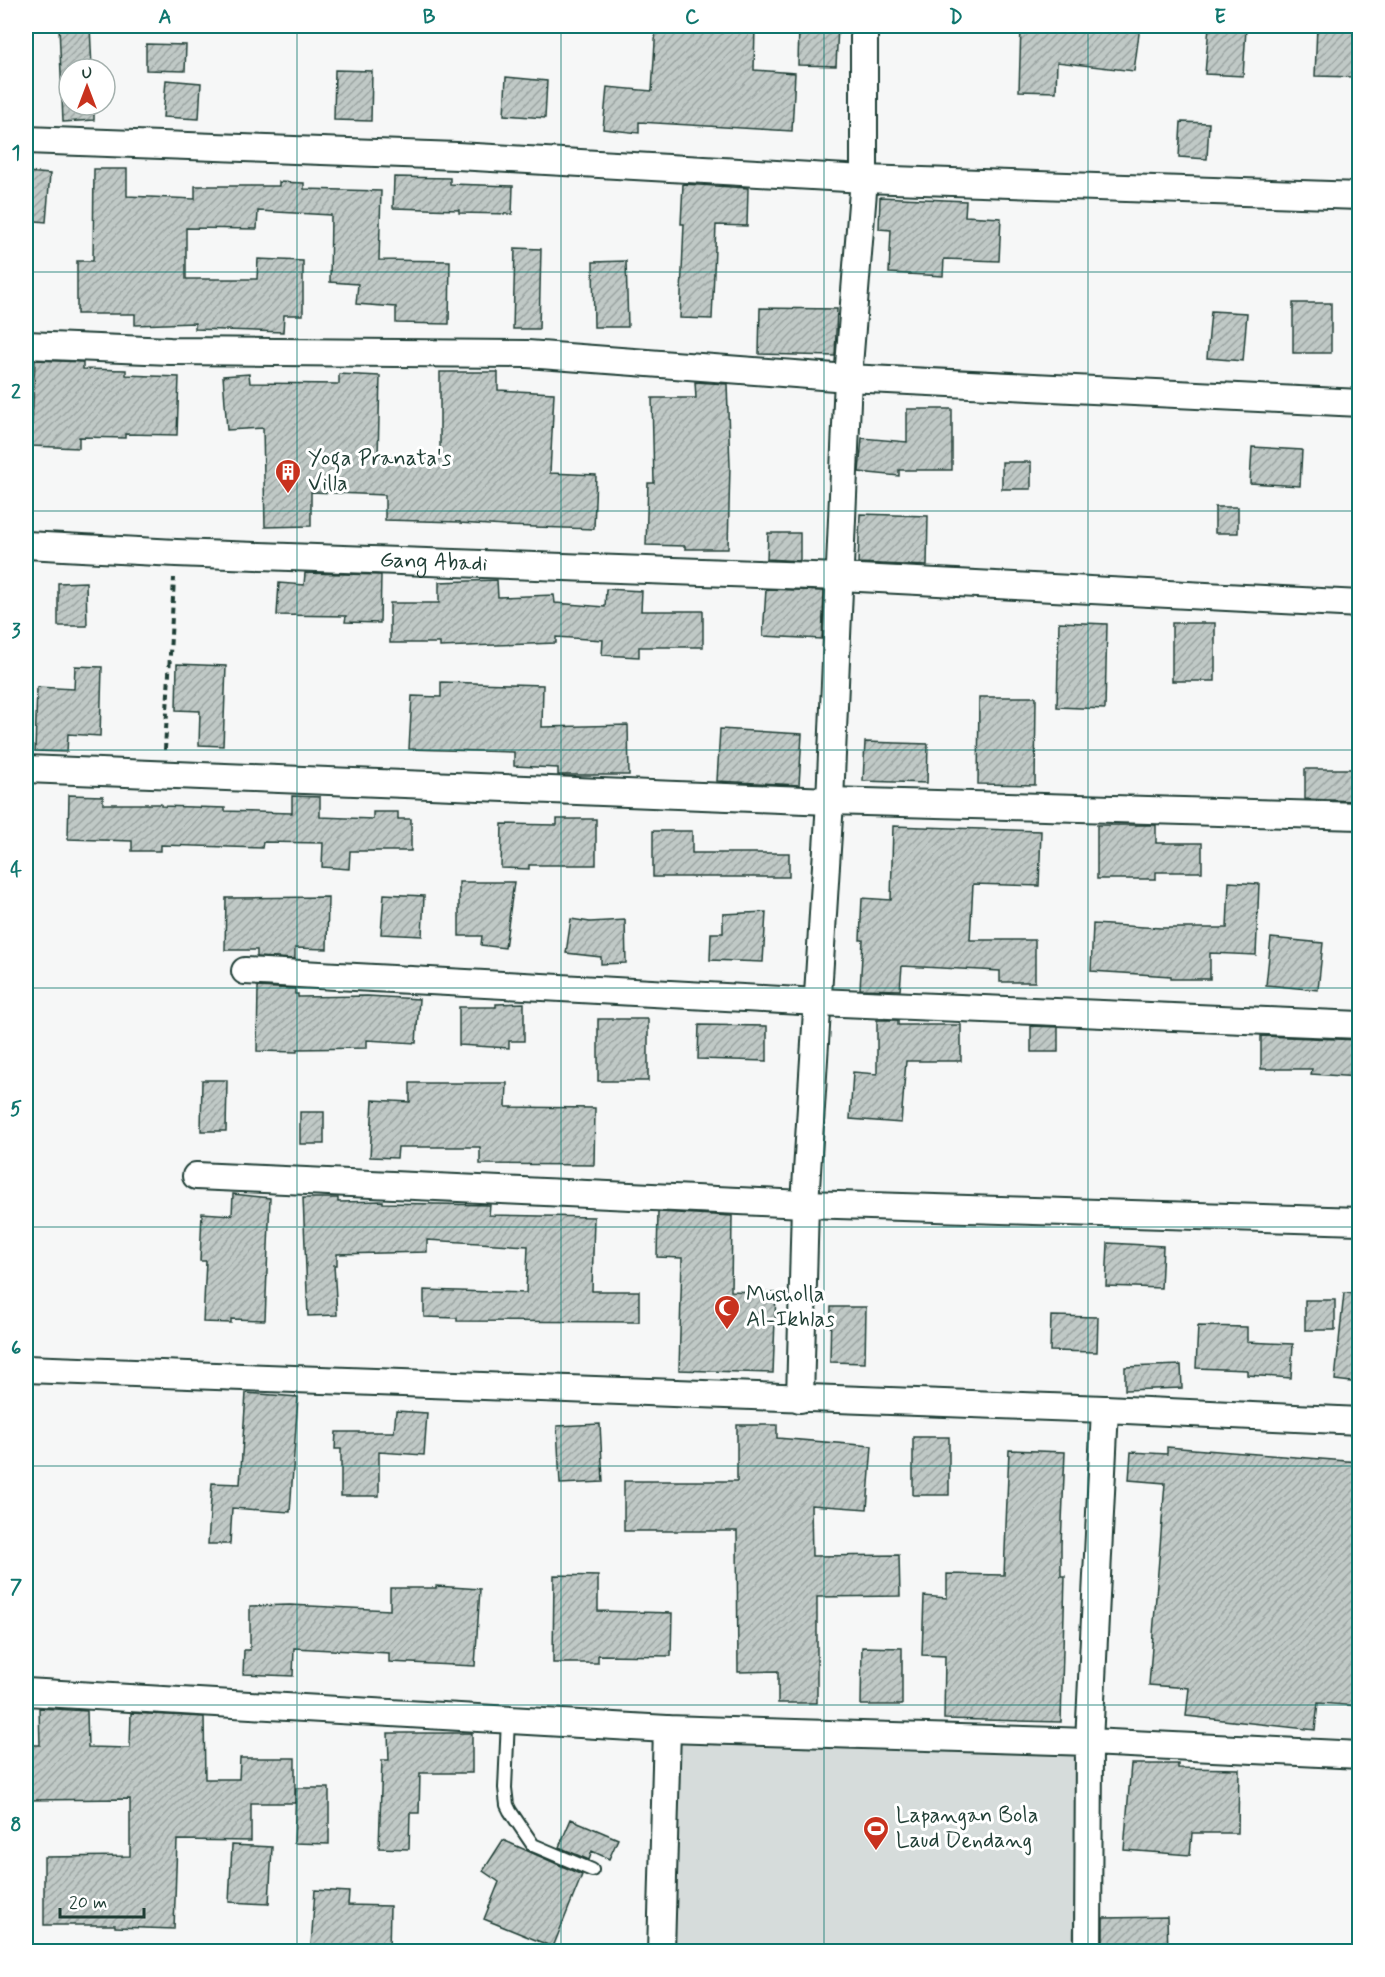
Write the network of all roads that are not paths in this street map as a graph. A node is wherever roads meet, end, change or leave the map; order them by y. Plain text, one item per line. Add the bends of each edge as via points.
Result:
1 (864, 26) edge
2 (26, 140) edge
3 (864, 179) junction
4 (1359, 196) edge
5 (26, 345) edge
6 (848, 378) junction
7 (1359, 403) edge
8 (26, 545) edge
9 (840, 577) junction
10 (1359, 604) edge
11 (26, 769) edge
12 (830, 801) junction
13 (1359, 816) edge
14 (245, 971) dead end
15 (818, 1002) junction
16 (1359, 1025) edge
17 (196, 1176) dead end
18 (805, 1204) junction
19 (1359, 1221) edge
20 (26, 1369) edge
21 (800, 1399) junction
22 (1105, 1409) junction
23 (1359, 1421) edge
24 (26, 1692) edge
25 (508, 1720) junction
26 (668, 1729) junction
27 (1089, 1742) junction
28 (1359, 1755) edge
29 (592, 1870) dead end
30 (661, 1952) edge
31 (1088, 1952) edge

1 - 3 street
2 - 3 street via 457,156
3 - 4 street
3 - 6 street
5 - 6 street via 170,351 527,354
6 - 7 street
6 - 9 street
8 - 9 street, Gang Abadi
9 - 10 street, Gang Abadi
9 - 12 street
11 - 12 street
12 - 13 street
12 - 15 street
14 - 15 street
15 - 16 street
15 - 18 street
17 - 18 street
18 - 19 street
18 - 21 street
20 - 21 street
21 - 22 street
22 - 23 street
22 - 27 street
24 - 25 street
25 - 26 street
25 - 29 lane via 505,1788 510,1811 533,1845
26 - 27 street
26 - 30 street
27 - 28 street
27 - 31 street

